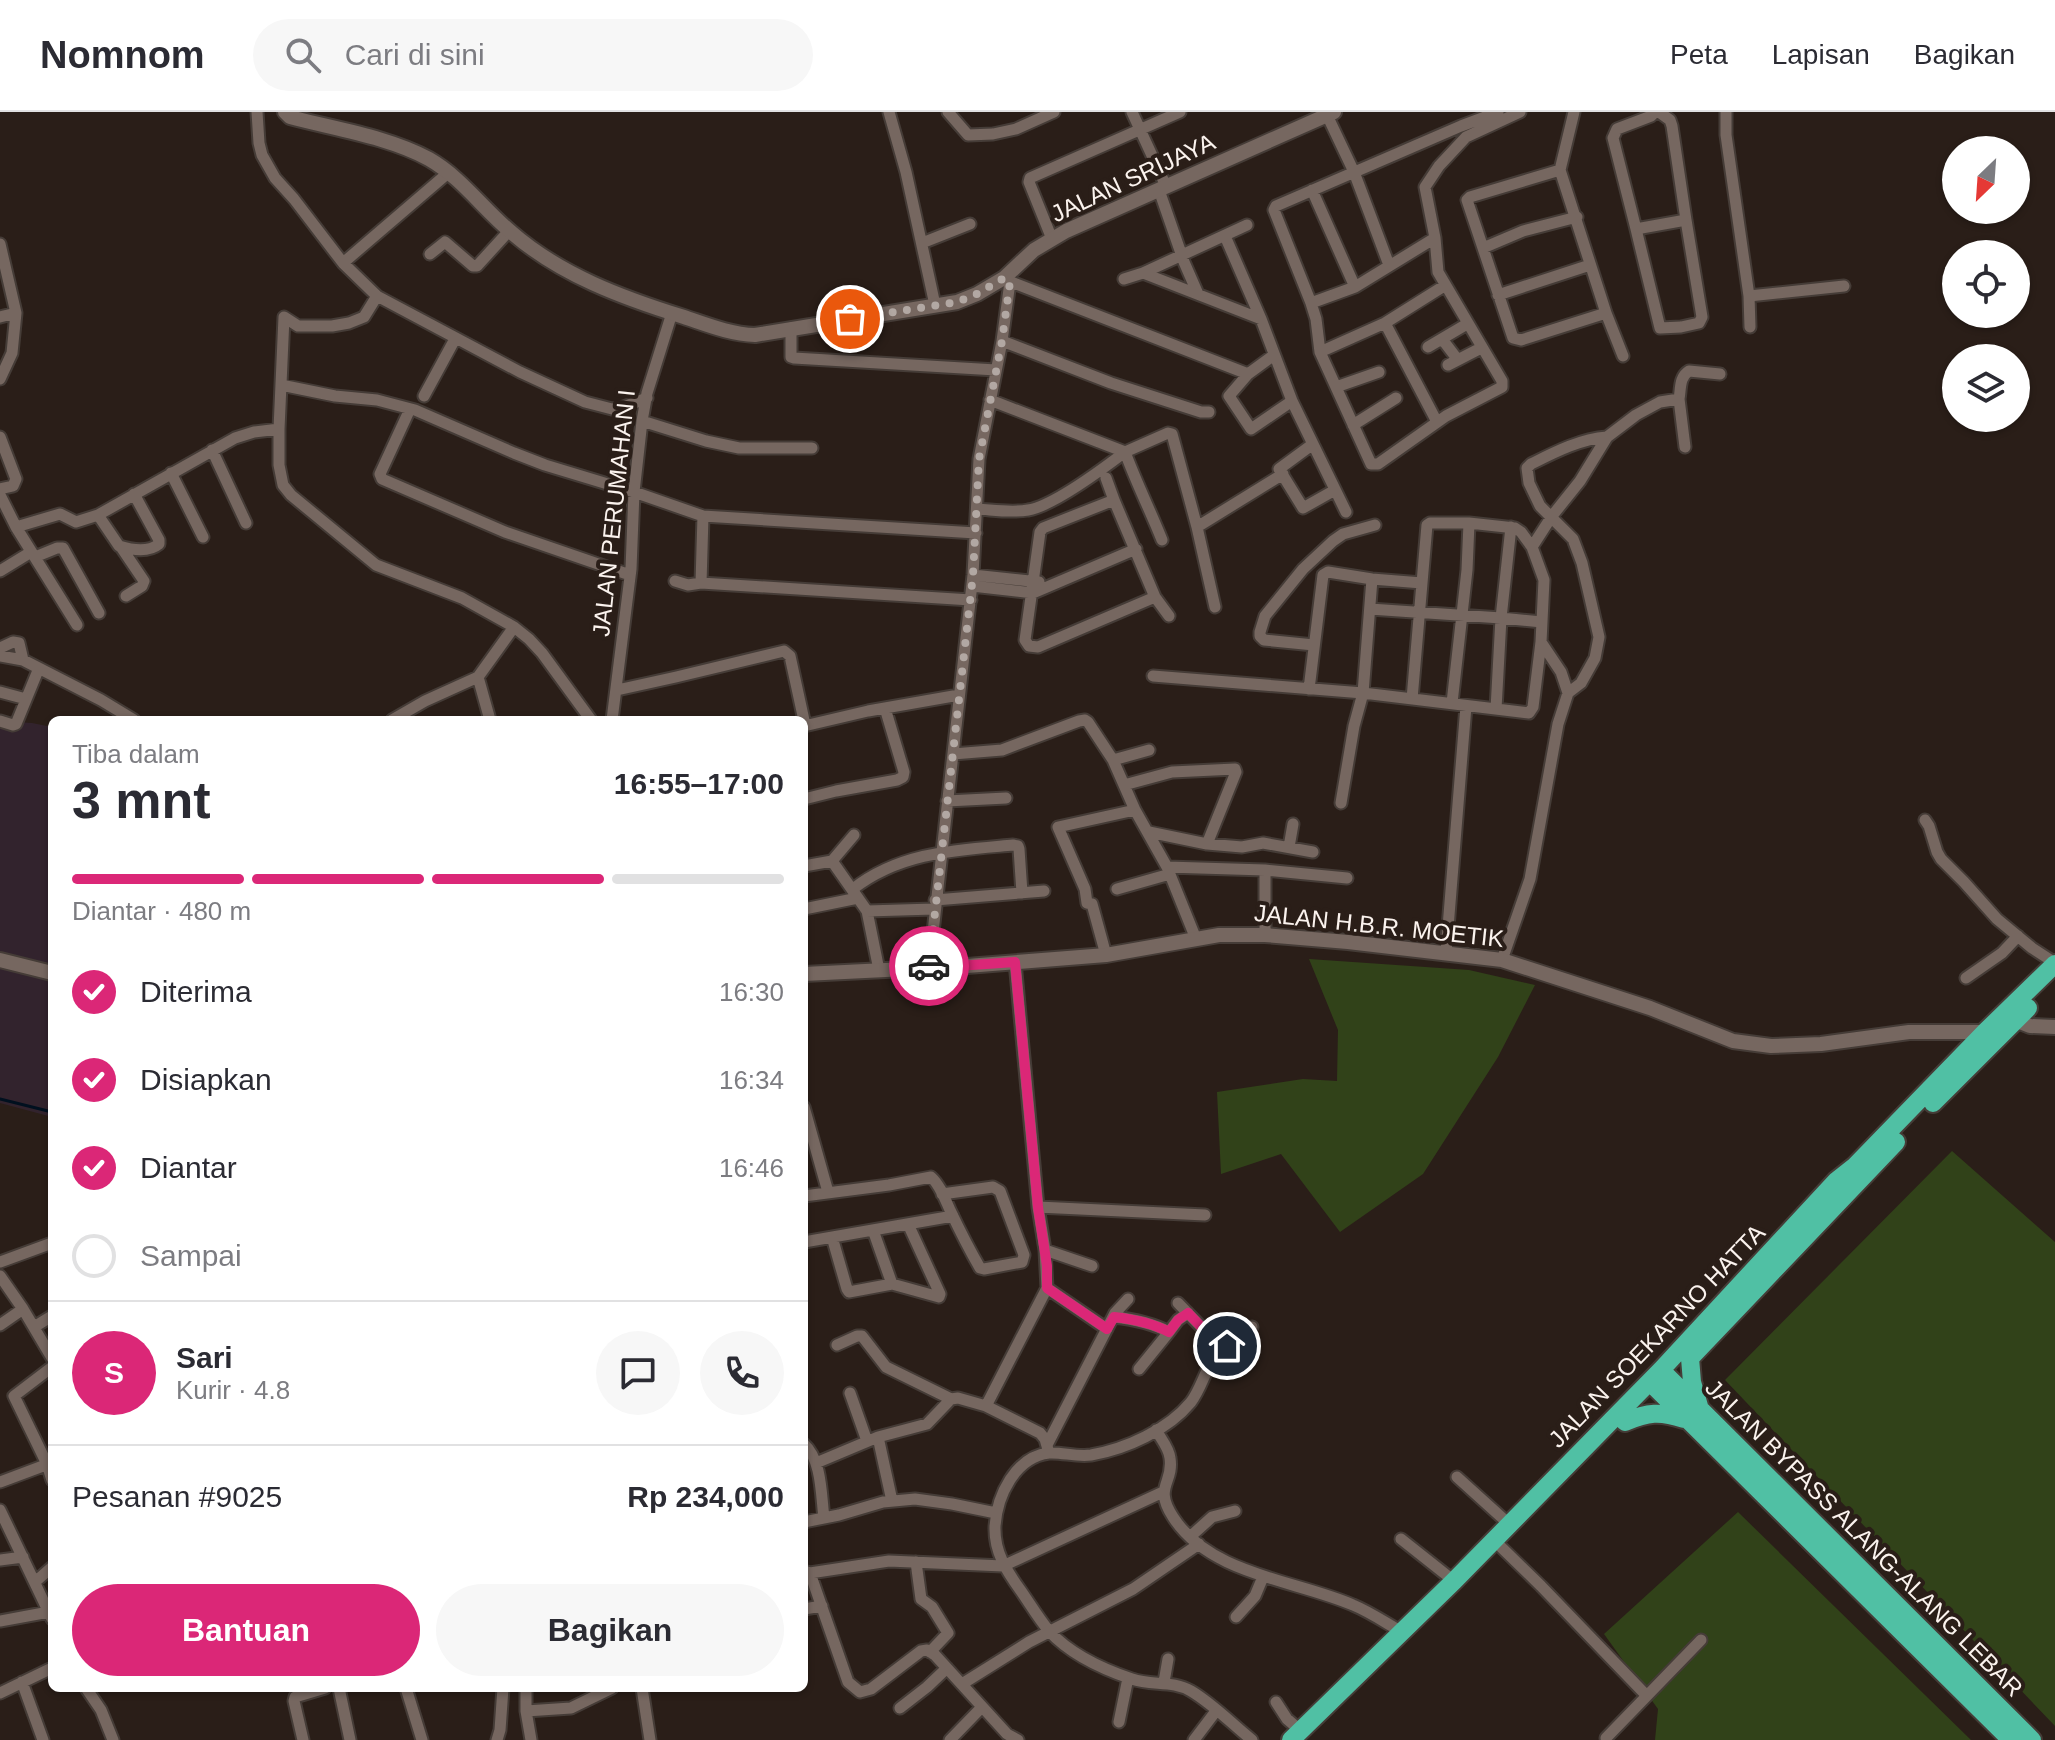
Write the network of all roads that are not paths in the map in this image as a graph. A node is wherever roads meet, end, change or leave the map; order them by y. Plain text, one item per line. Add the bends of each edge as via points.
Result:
1 (257, 112) edge
2 (285, 112) edge
3 (889, 112) edge
4 (948, 112) edge
5 (1054, 112) edge
6 (1132, 112) edge
7 (1180, 112) edge
8 (1498, 112) edge
9 (1520, 112) edge
10 (1574, 112) edge
11 (1657, 112) edge
12 (1726, 112) edge
13 (1330, 114) edge
14 (1139, 130) junction
15 (1464, 132) junction
16 (1560, 170) junction
17 (1354, 172) junction
18 (448, 173) junction
19 (1162, 188) junction
20 (1312, 190) junction
21 (1577, 217) junction
22 (1686, 220) junction
23 (970, 224) dead end
24 (1247, 225) dead end
25 (1636, 229) junction
26 (509, 231) junction
27 (1225, 236) junction
28 (1435, 238) junction
29 (1052, 239) junction
30 (922, 243) junction
31 (0, 244) edge
32 (1483, 248) junction
33 (430, 254) dead end
34 (1182, 254) junction
35 (343, 263) junction
36 (1389, 265) junction
37 (1590, 265) junction
38 (1143, 273) junction
39 (1124, 279) dead end
40 (1007, 280) junction
41 (1444, 286) junction
42 (1844, 286) dead end
43 (1355, 287) junction
44 (1198, 294) junction
45 (1498, 295) junction
46 (377, 296) junction
47 (1749, 296) junction
48 (1311, 303) junction
49 (935, 305) junction
50 (16, 313) junction
51 (672, 313) junction
52 (1606, 313) junction
53 (0, 317) edge
54 (1261, 319) junction
55 (1385, 323) junction
56 (1467, 324) junction
57 (1750, 327) dead end
58 (791, 328) junction
59 (455, 339) junction
60 (1442, 339) junction
61 (1002, 341) junction
62 (1428, 347) dead end
63 (1481, 348) junction
64 (1320, 352) junction
65 (1274, 355) junction
66 (1623, 356) dead end
67 (996, 370) junction
68 (1379, 372) dead end
69 (1248, 374) junction
70 (1720, 374) dead end
71 (0, 379) edge
72 (281, 385) junction
73 (1336, 387) junction
74 (424, 396) dead end
75 (647, 398) junction
76 (1396, 398) dead end
77 (1679, 399) junction
78 (990, 400) junction
79 (1292, 401) junction
80 (410, 409) junction
81 (1209, 412) dead end
82 (642, 421) junction
83 (1437, 422) junction
84 (1353, 425) junction
85 (279, 429) junction
86 (0, 437) edge
87 (1607, 437) junction
88 (1313, 444) junction
89 (1685, 447) dead end
90 (812, 448) dead end
91 (212, 450) junction
92 (1125, 452) junction
93 (171, 473) junction
94 (1283, 474) junction
95 (1106, 478) dead end
96 (0, 489) edge
97 (1335, 490) junction
98 (634, 492) junction
99 (134, 494) junction
100 (0, 495) edge
101 (1114, 500) junction
102 (978, 509) junction
103 (1346, 512) dead end
104 (98, 515) junction
105 (703, 516) junction
106 (1552, 516) junction
107 (246, 523) dead end
108 (1469, 523) junction
109 (1375, 525) dead end
110 (16, 527) junction
111 (1197, 527) junction
112 (1511, 527) junction
113 (976, 533) junction
114 (203, 537) dead end
115 (1162, 540) dead end
116 (121, 547) junction
117 (1532, 547) junction
118 (1136, 549) junction
119 (33, 554) junction
120 (0, 571) edge
121 (630, 575) junction
122 (1372, 579) junction
123 (973, 580) junction
124 (675, 581) dead end
125 (701, 583) junction
126 (1422, 583) junction
127 (1033, 587) junction
128 (126, 596) dead end
129 (1155, 597) junction
130 (971, 600) junction
131 (1215, 607) dead end
132 (1370, 609) junction
133 (1419, 612) junction
134 (99, 613) dead end
135 (1461, 615) junction
136 (1169, 616) dead end
137 (1501, 618) junction
138 (1542, 622) junction
139 (77, 625) dead end
140 (514, 627) junction
141 (1541, 642) junction
142 (1314, 645) junction
143 (0, 648) edge
144 (0, 656) edge
145 (23, 660) junction
146 (39, 668) junction
147 (1153, 676) dead end
148 (478, 677) junction
149 (1309, 689) junction
150 (617, 690) junction
151 (0, 692) edge
152 (1363, 693) junction
153 (1568, 693) junction
154 (959, 695) junction
155 (26, 699) junction
156 (1412, 699) junction
157 (1452, 703) junction
158 (1466, 706) junction
159 (885, 708) junction
160 (1496, 709) junction
161 (127, 716) edge
162 (399, 716) edge
163 (489, 716) edge
164 (588, 716) edge
165 (613, 716) edge
166 (803, 716) edge
167 (0, 721) edge
168 (808, 724) edge
169 (1149, 750) dead end
170 (953, 754) junction
171 (1113, 760) junction
172 (1124, 785) junction
173 (808, 798) edge
174 (1006, 798) dead end
175 (947, 801) junction
176 (1341, 803) dead end
177 (1135, 810) junction
178 (1925, 820) dead end
179 (1293, 824) dead end
180 (1149, 832) junction
181 (854, 835) dead end
182 (1207, 844) junction
183 (1289, 847) junction
184 (941, 851) junction
185 (1313, 852) dead end
186 (832, 861) junction
187 (808, 865) edge
188 (1265, 870) junction
189 (1169, 871) junction
190 (1347, 878) dead end
191 (1117, 889) dead end
192 (1044, 891) dead end
193 (856, 893) junction
194 (1022, 893) junction
195 (935, 905) junction
196 (808, 908) edge
197 (867, 911) junction
198 (1265, 935) junction
199 (2018, 936) junction
200 (1196, 939) junction
201 (1446, 952) junction
202 (1106, 955) junction
203 (0, 960) edge
204 (1502, 960) junction
205 (1015, 962) junction
206 (2055, 964) edge
207 (929, 968) junction
208 (879, 970) junction
209 (48, 972) edge
210 (808, 974) edge
211 (1966, 978) dead end
212 (2055, 980) edge
213 (2015, 1020) junction
214 (2055, 1027) edge
215 (1985, 1032) junction
216 (808, 1131) edge
217 (828, 1192) junction
218 (942, 1194) junction
219 (808, 1195) edge
220 (1038, 1207) junction
221 (1205, 1215) dead end
222 (953, 1216) junction
223 (908, 1224) junction
224 (873, 1230) junction
225 (832, 1237) junction
226 (808, 1241) edge
227 (48, 1248) edge
228 (1045, 1250) junction
229 (0, 1262) edge
230 (1092, 1266) dead end
231 (0, 1276) edge
232 (892, 1284) junction
233 (1047, 1288) junction
234 (1128, 1299) dead end
235 (1178, 1303) dead end
236 (23, 1309) junction
237 (1188, 1313) junction
238 (1114, 1317) junction
239 (48, 1318) edge
240 (0, 1325) edge
241 (34, 1327) junction
242 (1252, 1327) dead end
243 (1107, 1329) junction
244 (1169, 1332) junction
245 (837, 1345) dead end
246 (1215, 1350) junction
247 (48, 1351) edge
248 (1690, 1358) junction
249 (1139, 1369) dead end
250 (48, 1370) edge
251 (1660, 1380) junction
252 (850, 1393) dead end
253 (951, 1399) junction
254 (986, 1406) junction
255 (1694, 1415) junction
256 (1625, 1422) junction
257 (1156, 1430) junction
258 (872, 1439) junction
259 (808, 1447) edge
260 (1048, 1449) junction
261 (48, 1460) edge
262 (816, 1463) junction
263 (48, 1465) edge
264 (1457, 1477) dead end
265 (0, 1482) edge
266 (1163, 1492) junction
267 (892, 1501) junction
268 (1235, 1511) dead end
269 (996, 1513) junction
270 (1, 1515) edge
271 (824, 1518) junction
272 (808, 1521) edge
273 (1509, 1524) junction
274 (1401, 1539) dead end
275 (1195, 1540) junction
276 (1500, 1546) junction
277 (23, 1557) junction
278 (0, 1560) edge
279 (916, 1562) junction
280 (1003, 1566) junction
281 (48, 1571) edge
282 (808, 1572) edge
283 (808, 1574) edge
284 (1263, 1577) junction
285 (1454, 1581) junction
286 (35, 1582) junction
287 (822, 1606) junction
288 (808, 1608) edge
289 (48, 1611) edge
290 (48, 1616) edge
291 (1236, 1617) dead end
292 (0, 1621) edge
293 (1049, 1631) junction
294 (1402, 1632) junction
295 (1701, 1640) dead end
296 (930, 1652) junction
297 (1168, 1659) dead end
298 (947, 1668) junction
299 (48, 1670) edge
300 (1128, 1678) junction
301 (22, 1682) junction
302 (1164, 1682) junction
303 (962, 1684) junction
304 (89, 1692) edge
305 (312, 1692) edge
306 (340, 1692) edge
307 (407, 1692) edge
308 (503, 1692) edge
309 (526, 1692) edge
310 (604, 1692) edge
311 (643, 1692) edge
312 (0, 1693) edge
313 (1646, 1695) junction
314 (1276, 1702) dead end
315 (982, 1707) junction
316 (900, 1708) dead end
317 (526, 1711) junction
318 (1216, 1711) junction
319 (1119, 1722) dead end
320 (1300, 1737) edge
321 (1606, 1738) edge
322 (43, 1740) edge
323 (113, 1740) edge
324 (303, 1740) edge
325 (350, 1740) edge
326 (422, 1740) edge
327 (497, 1740) edge
328 (531, 1740) edge
329 (649, 1740) edge
330 (950, 1740) edge
331 (1018, 1740) edge
332 (1194, 1740) edge
333 (1252, 1740) edge
334 (2011, 1740) edge
335 (2032, 1740) edge

1 - 35 street via 262,155 275,178
2 - 18 street, JALAN SRIJAYA via 388,141
3 - 30 street
4 - 5 street via 968,135 1016,129
6 - 14 street
7 - 14 street
8 - 15 street
9 - 15 street
10 - 16 street
11 - 22 street via 1672,126
11 - 25 street via 1617,129 1613,138
12 - 47 street
13 - 17 street
13 - 19 street, JALAN SRIJAYA
14 - 19 street
14 - 29 street via 1030,178
15 - 17 street
15 - 28 street via 1425,187
16 - 21 street
16 - 32 street via 1467,199
17 - 20 street
17 - 36 street
18 - 26 street, JALAN SRIJAYA
18 - 35 street
19 - 29 street, JALAN SRIJAYA
19 - 34 street
20 - 43 street
20 - 48 street via 1273,212
21 - 32 street
21 - 37 street
22 - 25 street
22 - 25 street via 1702,317 1699,323 1681,327 1660,328
23 - 30 street
24 - 27 street
26 - 33 street via 477,266 446,243
26 - 51 street, JALAN SRIJAYA via 560,268
27 - 34 street
27 - 54 street
28 - 36 street
28 - 41 street via 1436,266
29 - 40 street, JALAN SRIJAYA
30 - 49 street
31 - 50 street
32 - 45 street
34 - 38 street
34 - 44 street
35 - 46 street
36 - 43 street
37 - 45 street
37 - 52 street
38 - 39 street
38 - 44 street
40 - 49 street, JALAN SRIJAYA via 957,302
40 - 61 street
40 - 69 street
41 - 55 street
41 - 56 street
42 - 47 street
43 - 48 street
44 - 54 street
45 - 52 street via 1518,340
46 - 59 street
46 - 72 street via 364,317 349,323 298,326 284,317
47 - 57 street
48 - 64 street
49 - 58 street, JALAN SRIJAYA
50 - 53 street
50 - 71 street via 12,353
51 - 58 street, JALAN SRIJAYA via 737,334
51 - 75 street, JALAN PERUMAHAN I
52 - 66 street
54 - 65 street
55 - 64 street
55 - 83 street
56 - 60 street
56 - 63 street
58 - 67 street via 794,358
59 - 74 street
59 - 75 street via 585,402 621,408
60 - 62 street
60 - 63 street via 1453,363
61 - 67 street
61 - 81 street via 1111,383
63 - 83 street via 1502,387
64 - 73 street
65 - 69 street
65 - 79 street
67 - 78 street
68 - 73 street
69 - 79 street via 1229,396 1251,429
70 - 77 street via 1689,371
72 - 80 street
72 - 85 street
73 - 84 street
75 - 82 street, JALAN PERUMAHAN I
76 - 84 street
77 - 87 street via 1660,402
77 - 89 street
78 - 92 street
78 - 102 street via 979,459
79 - 88 street
80 - 98 street via 535,461
80 - 121 street via 382,479 505,532
82 - 90 street via 739,448
82 - 98 street, JALAN PERUMAHAN I
83 - 84 street via 1374,465
85 - 91 street via 244,435
85 - 140 street via 283,485 365,558 462,598
86 - 96 street via 16,479 13,486
87 - 106 street
87 - 106 street via 1592,438 1529,465 1534,496
88 - 94 street via 1279,469
88 - 97 street
91 - 93 street
91 - 107 street
92 - 102 street via 1040,507
92 - 111 street via 1168,433 1174,436
92 - 115 street
93 - 99 street
93 - 114 street
94 - 97 street via 1303,508
94 - 111 street
95 - 101 street
97 - 103 street
98 - 105 street
98 - 121 street, JALAN PERUMAHAN I
99 - 104 street
99 - 116 street via 159,544 145,550
100 - 110 street
101 - 118 street
101 - 127 street via 1041,530
102 - 113 street
104 - 110 street via 76,522 61,514
104 - 116 street
105 - 113 street
105 - 125 street
106 - 117 street
106 - 153 street via 1573,539 1599,637 1585,677
108 - 112 street
108 - 126 street via 1427,525
108 - 135 street
109 - 142 street via 1333,541 1265,616 1260,632 1264,640
110 - 119 street
111 - 131 street
112 - 117 street
112 - 137 street
113 - 123 street
116 - 128 street via 144,583
117 - 138 street via 1544,580
118 - 127 street via 1056,584
118 - 129 street
119 - 120 street
119 - 134 street via 63,548
119 - 139 street
121 - 150 street, JALAN PERUMAHAN I
122 - 126 street
122 - 132 street
122 - 142 street via 1323,575
123 - 127 street
123 - 130 street
124 - 125 street
125 - 130 street
126 - 133 street
127 - 129 street via 1025,640 1034,647
129 - 136 street
130 - 154 street
132 - 133 street
132 - 152 street
133 - 135 street
133 - 156 street
135 - 137 street
135 - 157 street
137 - 138 street
137 - 160 street
138 - 141 street
140 - 148 street
140 - 164 street via 542,653
141 - 153 street
141 - 160 street via 1532,710
142 - 149 street
143 - 145 street via 19,643
144 - 145 street
145 - 146 street
146 - 155 street
146 - 161 street
147 - 149 street
148 - 162 street
148 - 163 street
149 - 152 street
150 - 165 street, JALAN PERUMAHAN I
150 - 166 street via 784,651 790,656
151 - 155 street
152 - 156 street
152 - 176 street
153 - 204 street via 1552,749 1530,879
154 - 159 street
154 - 170 street
155 - 167 street via 16,724
156 - 157 street
157 - 158 street
158 - 160 street
158 - 201 street
159 - 168 street
159 - 173 street via 903,777
169 - 171 street
170 - 171 street via 1002,750 1085,720
170 - 175 street
171 - 172 street
172 - 177 street
172 - 182 street via 1172,772 1236,770
174 - 175 street
175 - 184 street
177 - 180 street
177 - 202 street via 1058,827 1087,903 1092,904
178 - 199 street via 1938,855
179 - 183 street
180 - 182 street
180 - 189 street
181 - 186 street
182 - 183 street
183 - 185 street
184 - 193 street via 899,863
184 - 194 street via 1016,845
184 - 195 street
186 - 187 street
186 - 193 street
188 - 189 street
188 - 190 street
188 - 198 street
189 - 191 street
189 - 200 street
192 - 194 street
193 - 196 street
193 - 197 street
194 - 195 street
195 - 197 street
195 - 207 street
197 - 208 street
198 - 200 street, JALAN H.B.R. MOETIK
198 - 201 street, JALAN H.B.R. MOETIK
199 - 206 street
199 - 211 street
200 - 202 street, JALAN H.B.R. MOETIK
201 - 204 street, JALAN H.B.R. MOETIK
202 - 205 street, JALAN H.B.R. MOETIK
203 - 209 street
204 - 215 street, JALAN H.B.R. MOETIK via 1733,1041 1783,1046 1909,1032
205 - 207 street, JALAN H.B.R. MOETIK
205 - 220 street
206 - 215 highway, JALAN SOEKARNO HATTA
207 - 208 street, JALAN H.B.R. MOETIK
208 - 210 street, JALAN H.B.R. MOETIK
212 - 213 highway, JALAN SOEKARNO HATTA
213 - 214 street
213 - 248 highway, JALAN SOEKARNO HATTA
215 - 251 highway, JALAN SOEKARNO HATTA via 1836,1181
216 - 217 street
217 - 218 street via 930,1177
217 - 219 street
218 - 222 street
218 - 222 street via 997,1188 1024,1255 1022,1262 980,1268
220 - 221 street
220 - 228 street
222 - 223 street
223 - 224 street
223 - 232 street via 940,1295
224 - 225 street
224 - 232 street
225 - 226 street
225 - 232 street via 848,1291
227 - 229 street
228 - 230 street
228 - 233 street
231 - 236 street
233 - 243 street
233 - 254 street
234 - 238 street
235 - 237 street
236 - 240 street
236 - 241 street
237 - 244 street
237 - 246 street via 1210,1336
238 - 243 street
238 - 244 street
239 - 241 street
241 - 247 street
242 - 246 street via 1231,1345
243 - 260 street
244 - 249 street
245 - 253 street via 862,1336 886,1367
246 - 257 street via 1194,1398
248 - 251 highway, JALAN SOEKARNO HATTA
248 - 255 highway
250 - 261 street via 14,1396
251 - 255 highway, JALAN BYPASS ALANG-ALANG LEBAR
251 - 256 highway, JALAN SOEKARNO HATTA
251 - 273 highway, JALAN SOEKARNO HATTA
252 - 258 street
253 - 254 street
253 - 258 street via 927,1424
254 - 260 street via 1040,1433
255 - 256 highway via 1657,1413
255 - 334 highway, JALAN BYPASS ALANG-ALANG LEBAR
255 - 335 highway, JALAN BYPASS ALANG-ALANG LEBAR
256 - 276 highway, JALAN SOEKARNO HATTA
257 - 260 street via 1091,1455
257 - 266 street via 1170,1456
258 - 262 street
258 - 267 street
259 - 262 street
260 - 269 street via 1014,1474
262 - 271 street
263 - 265 street
264 - 273 street
266 - 275 street via 1172,1515
266 - 280 street
267 - 269 street via 936,1501
267 - 271 street
268 - 275 street via 1212,1517
269 - 280 street via 996,1544
270 - 277 street
271 - 272 street
273 - 285 highway, JALAN SOEKARNO HATTA
274 - 285 street
275 - 284 street via 1227,1562
275 - 293 street via 1133,1589
276 - 313 street
276 - 320 highway, JALAN SOEKARNO HATTA via 1432,1618
277 - 278 street
277 - 286 street
279 - 280 street
279 - 282 street
279 - 296 street via 921,1599 948,1633
280 - 293 street
281 - 286 street
283 - 287 street
284 - 291 street
284 - 294 street via 1353,1605
285 - 294 highway, JALAN SOEKARNO HATTA
286 - 289 street
287 - 288 street
287 - 296 street via 848,1682 858,1691 871,1689 921,1651
290 - 292 street
293 - 300 street via 1088,1661
293 - 303 street
294 - 320 highway, JALAN SOEKARNO HATTA
295 - 313 street
296 - 298 street
297 - 302 street
298 - 303 street
298 - 316 street
299 - 301 street
300 - 302 street
300 - 319 street
301 - 312 street
301 - 322 street
302 - 318 street via 1189,1689
303 - 315 street
304 - 323 street
305 - 324 street via 294,1701
306 - 325 street
307 - 326 street
308 - 327 street
309 - 317 street
310 - 317 street via 571,1708
311 - 329 street
313 - 321 street
314 - 320 street
315 - 330 street
315 - 331 street
317 - 328 street
318 - 332 street
318 - 333 street

